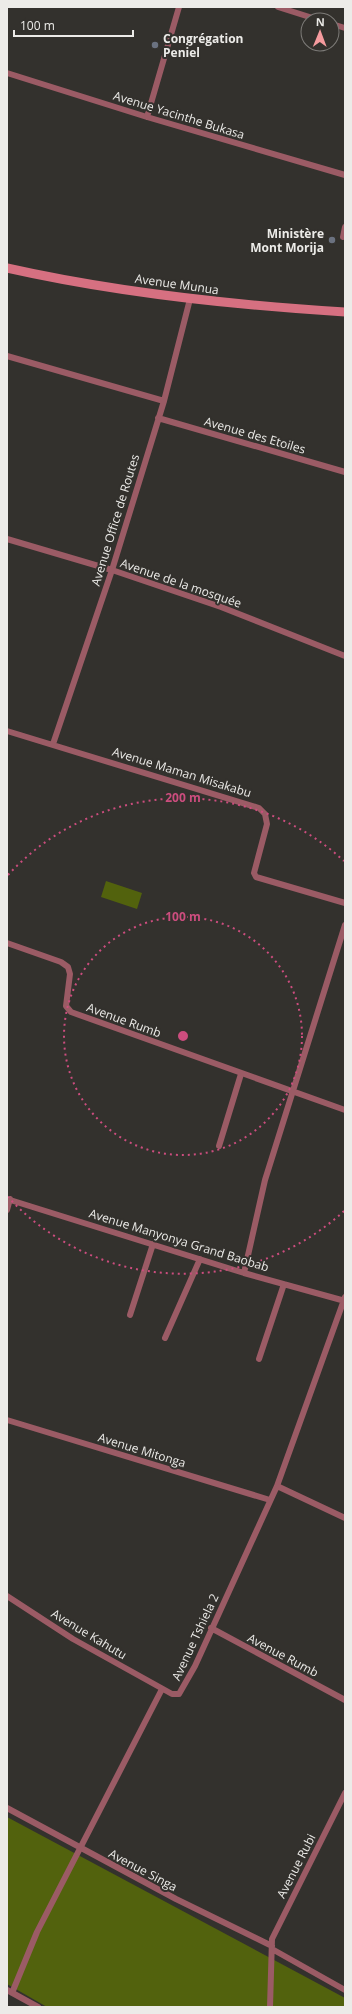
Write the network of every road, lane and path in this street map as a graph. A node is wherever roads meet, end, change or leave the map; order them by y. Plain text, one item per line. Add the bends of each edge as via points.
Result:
1 (179, 7) edge
2 (278, 7) edge
3 (300, 14) edge
4 (7, 74) edge
5 (146, 117) junction
6 (345, 175) edge
7 (345, 227) edge
8 (342, 237) dead end
9 (7, 268) edge
10 (190, 300) junction
11 (345, 312) edge
12 (7, 356) edge
13 (164, 401) junction
14 (158, 418) junction
15 (345, 472) edge
16 (7, 539) edge
17 (112, 570) junction
18 (345, 656) edge
19 (7, 731) edge
20 (53, 744) junction
21 (345, 903) edge
22 (345, 925) edge
23 (7, 943) edge
24 (241, 1074) junction
25 (293, 1093) junction
26 (345, 1110) edge
27 (219, 1146) dead end
28 (8, 1199) edge
29 (7, 1210) edge
30 (153, 1244) junction
31 (200, 1259) junction
32 (244, 1273) junction
33 (284, 1284) junction
34 (345, 1300) edge
35 (130, 1315) dead end
36 (165, 1338) dead end
37 (260, 1359) dead end
38 (7, 1420) edge
39 (277, 1486) junction
40 (270, 1500) junction
41 (345, 1518) edge
42 (7, 1596) edge
43 (212, 1628) junction
44 (162, 1689) junction
45 (345, 1700) edge
46 (345, 1793) edge
47 (7, 1808) edge
48 (80, 1849) junction
49 (272, 1948) junction
50 (345, 1990) edge
51 (10, 1991) edge
52 (38, 2007) edge
53 (270, 2007) edge

1 - 5 street
2 - 3 street
4 - 5 street, Avenue Yacinthe Bukasa
5 - 6 street, Avenue Yacinthe Bukasa
7 - 8 street
9 - 10 main road, Avenue Munua
10 - 11 main road, Avenue Munua
10 - 13 street, Avenue Office de Routes
12 - 13 street
13 - 14 street, Avenue Office de Routes
14 - 15 street, Avenue des Etoiles
14 - 17 street, Avenue Office de Routes
16 - 17 street, Avenue de la mosquée
17 - 18 street, Avenue de la mosquée via 221,607
17 - 20 street, Avenue Office de Routes
19 - 20 street, Avenue Maman Misakabu
20 - 21 street, Avenue Maman Misakabu via 259,808 265,814 267,824 254,873 256,877
22 - 25 street
23 - 24 street, Avenue Rumb via 62,962 68,967 68,1010
24 - 25 street, Avenue Rumb
24 - 27 street
25 - 26 street, Avenue Rumb
25 - 32 street via 265,1180
28 - 29 street
28 - 30 street, Avenue Manyonya Grand Baobab
30 - 31 street, Avenue Manyonya Grand Baobab
30 - 35 street
31 - 32 street, Avenue Manyonya Grand Baobab
31 - 36 street
32 - 33 street, Avenue Manyonya Grand Baobab
33 - 34 street, Avenue Manyonya Grand Baobab
33 - 37 street
34 - 39 street, Avenue Tshiela 2
38 - 40 street, Avenue Mitonga
39 - 40 street, Avenue Tshiela 2
39 - 41 street
40 - 43 street, Avenue Tshiela 2
42 - 44 street, Avenue Kahutu via 73,1639
43 - 44 street, Avenue Tshiela 2 via 181,1692 174,1695
43 - 45 street, Avenue Rumb
44 - 48 street, Avenue Tshiela 2
46 - 49 street, Avenue Rubi via 275,1932
47 - 48 street, Avenue Singa
48 - 49 street, Avenue Singa
48 - 51 street, Avenue Tshiela 2
49 - 50 street, Avenue Singa
49 - 53 street, Avenue Rubi
51 - 52 street

